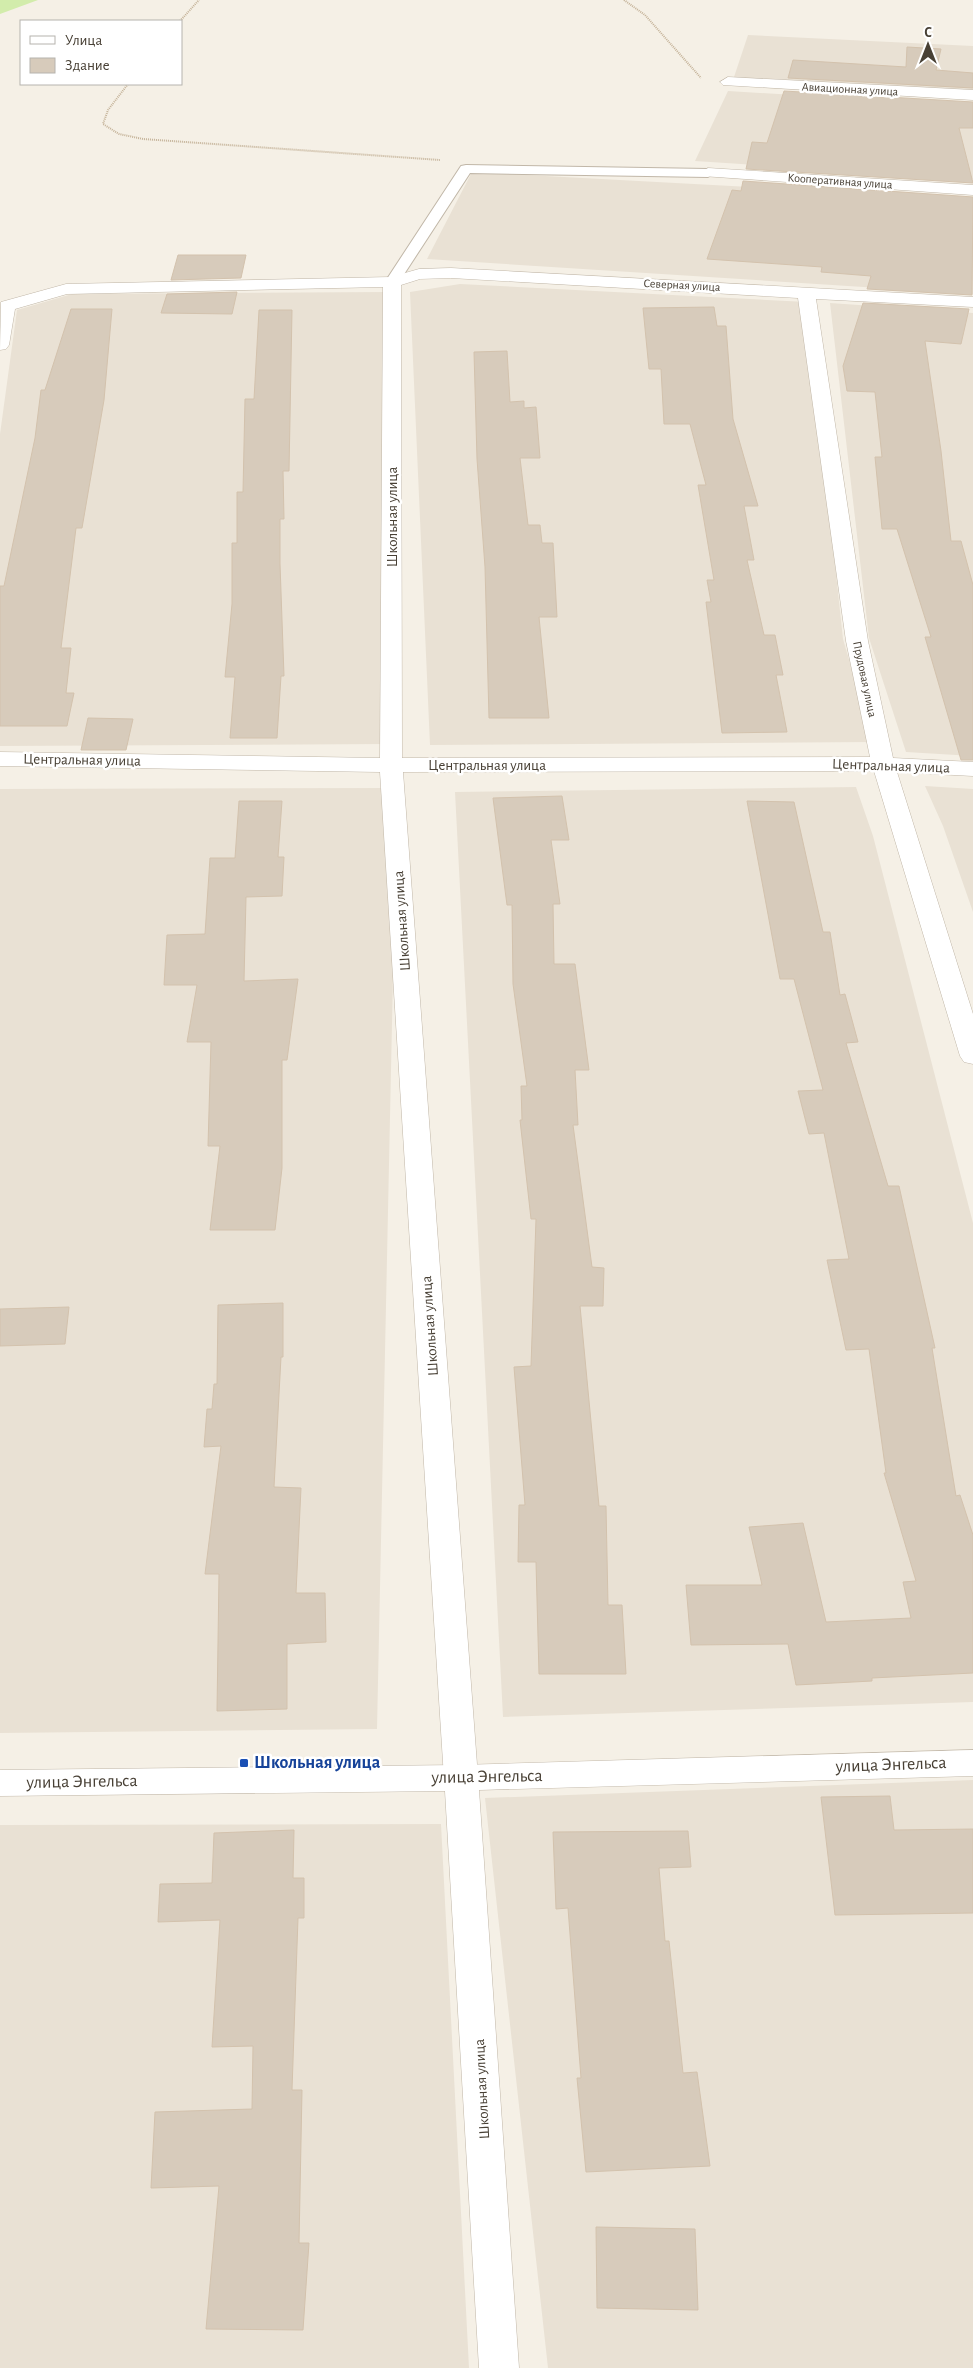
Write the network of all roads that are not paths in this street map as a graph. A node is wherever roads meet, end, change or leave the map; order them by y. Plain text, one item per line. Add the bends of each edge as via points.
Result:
1 (728, 82) road end
2 (973, 95) edge
3 (708, 173) joint
4 (973, 190) edge
5 (392, 282) junction
6 (806, 292) junction
7 (973, 302) edge
8 (0, 345) edge
9 (0, 758) edge
10 (883, 764) junction
11 (391, 765) junction
12 (973, 769) edge
13 (973, 1056) edge
14 (973, 1763) edge
15 (461, 1778) junction
16 (0, 1783) edge
17 (499, 2368) edge

1 - 2 street, Авиационная улица
3 - 4 street, Кооперативная улица
3 - 5 lane via 466,169
5 - 6 street, Северная улица via 419,274 451,273
5 - 8 street, Северная улица via 66,290 7,306
5 - 11 street, Школьная улица
6 - 7 street, Северная улица
6 - 10 street, Прудовая улица via 857,641
9 - 11 street, Центральная улица
10 - 11 street, Центральная улица
10 - 12 street, Центральная улица
10 - 13 street, Прудовая улица
11 - 15 street, Школьная улица
14 - 15 street, улица Энгельса
15 - 16 street, улица Энгельса
15 - 17 street, Школьная улица

